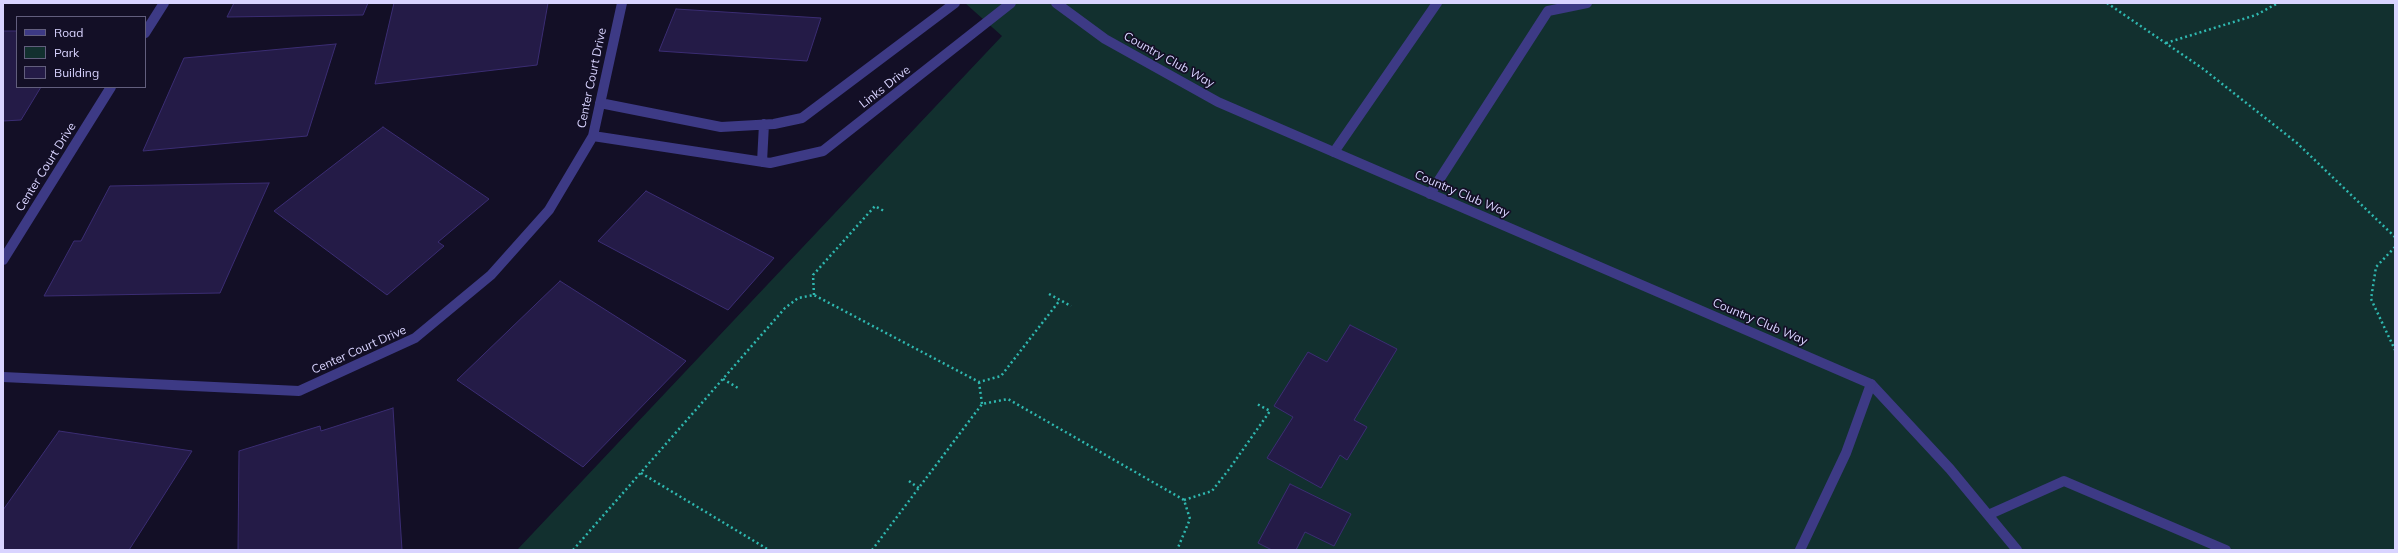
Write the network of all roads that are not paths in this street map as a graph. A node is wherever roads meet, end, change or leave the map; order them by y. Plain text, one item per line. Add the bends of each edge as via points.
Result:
1 (164, 3) edge
2 (622, 3) edge
3 (956, 3) edge
4 (1011, 3) edge
5 (1056, 3) edge
6 (1436, 3) edge
7 (1587, 3) edge
8 (1549, 7) edge
9 (146, 31) edge
10 (110, 88) edge
11 (600, 103) junction
12 (764, 124) junction
13 (592, 136) junction
14 (1334, 152) junction
15 (762, 162) junction
16 (1430, 194) junction
17 (3, 260) edge
18 (3, 377) edge
19 (1871, 384) junction
20 (1988, 515) junction
21 (1800, 550) edge
22 (2017, 550) edge
23 (2226, 550) edge

1 - 9 street
2 - 11 street, Center Court Drive
3 - 12 street, Links Drive via 802,118
4 - 15 street, Links Drive via 823,151 770,163
5 - 14 street, Country Club Way via 1105,38 1218,102
6 - 14 street
7 - 8 street
8 - 16 street
10 - 17 street, Center Court Drive
11 - 12 street, Links Drive via 721,127
11 - 13 street, Center Court Drive
12 - 15 street
13 - 15 street, Links Drive
13 - 18 street, Center Court Drive via 548,210 491,275 415,338 299,391
14 - 16 street, Country Club Way
16 - 19 street, Country Club Way
19 - 20 street via 1950,469
19 - 21 street via 1846,453
20 - 22 street
20 - 23 street via 2064,481

